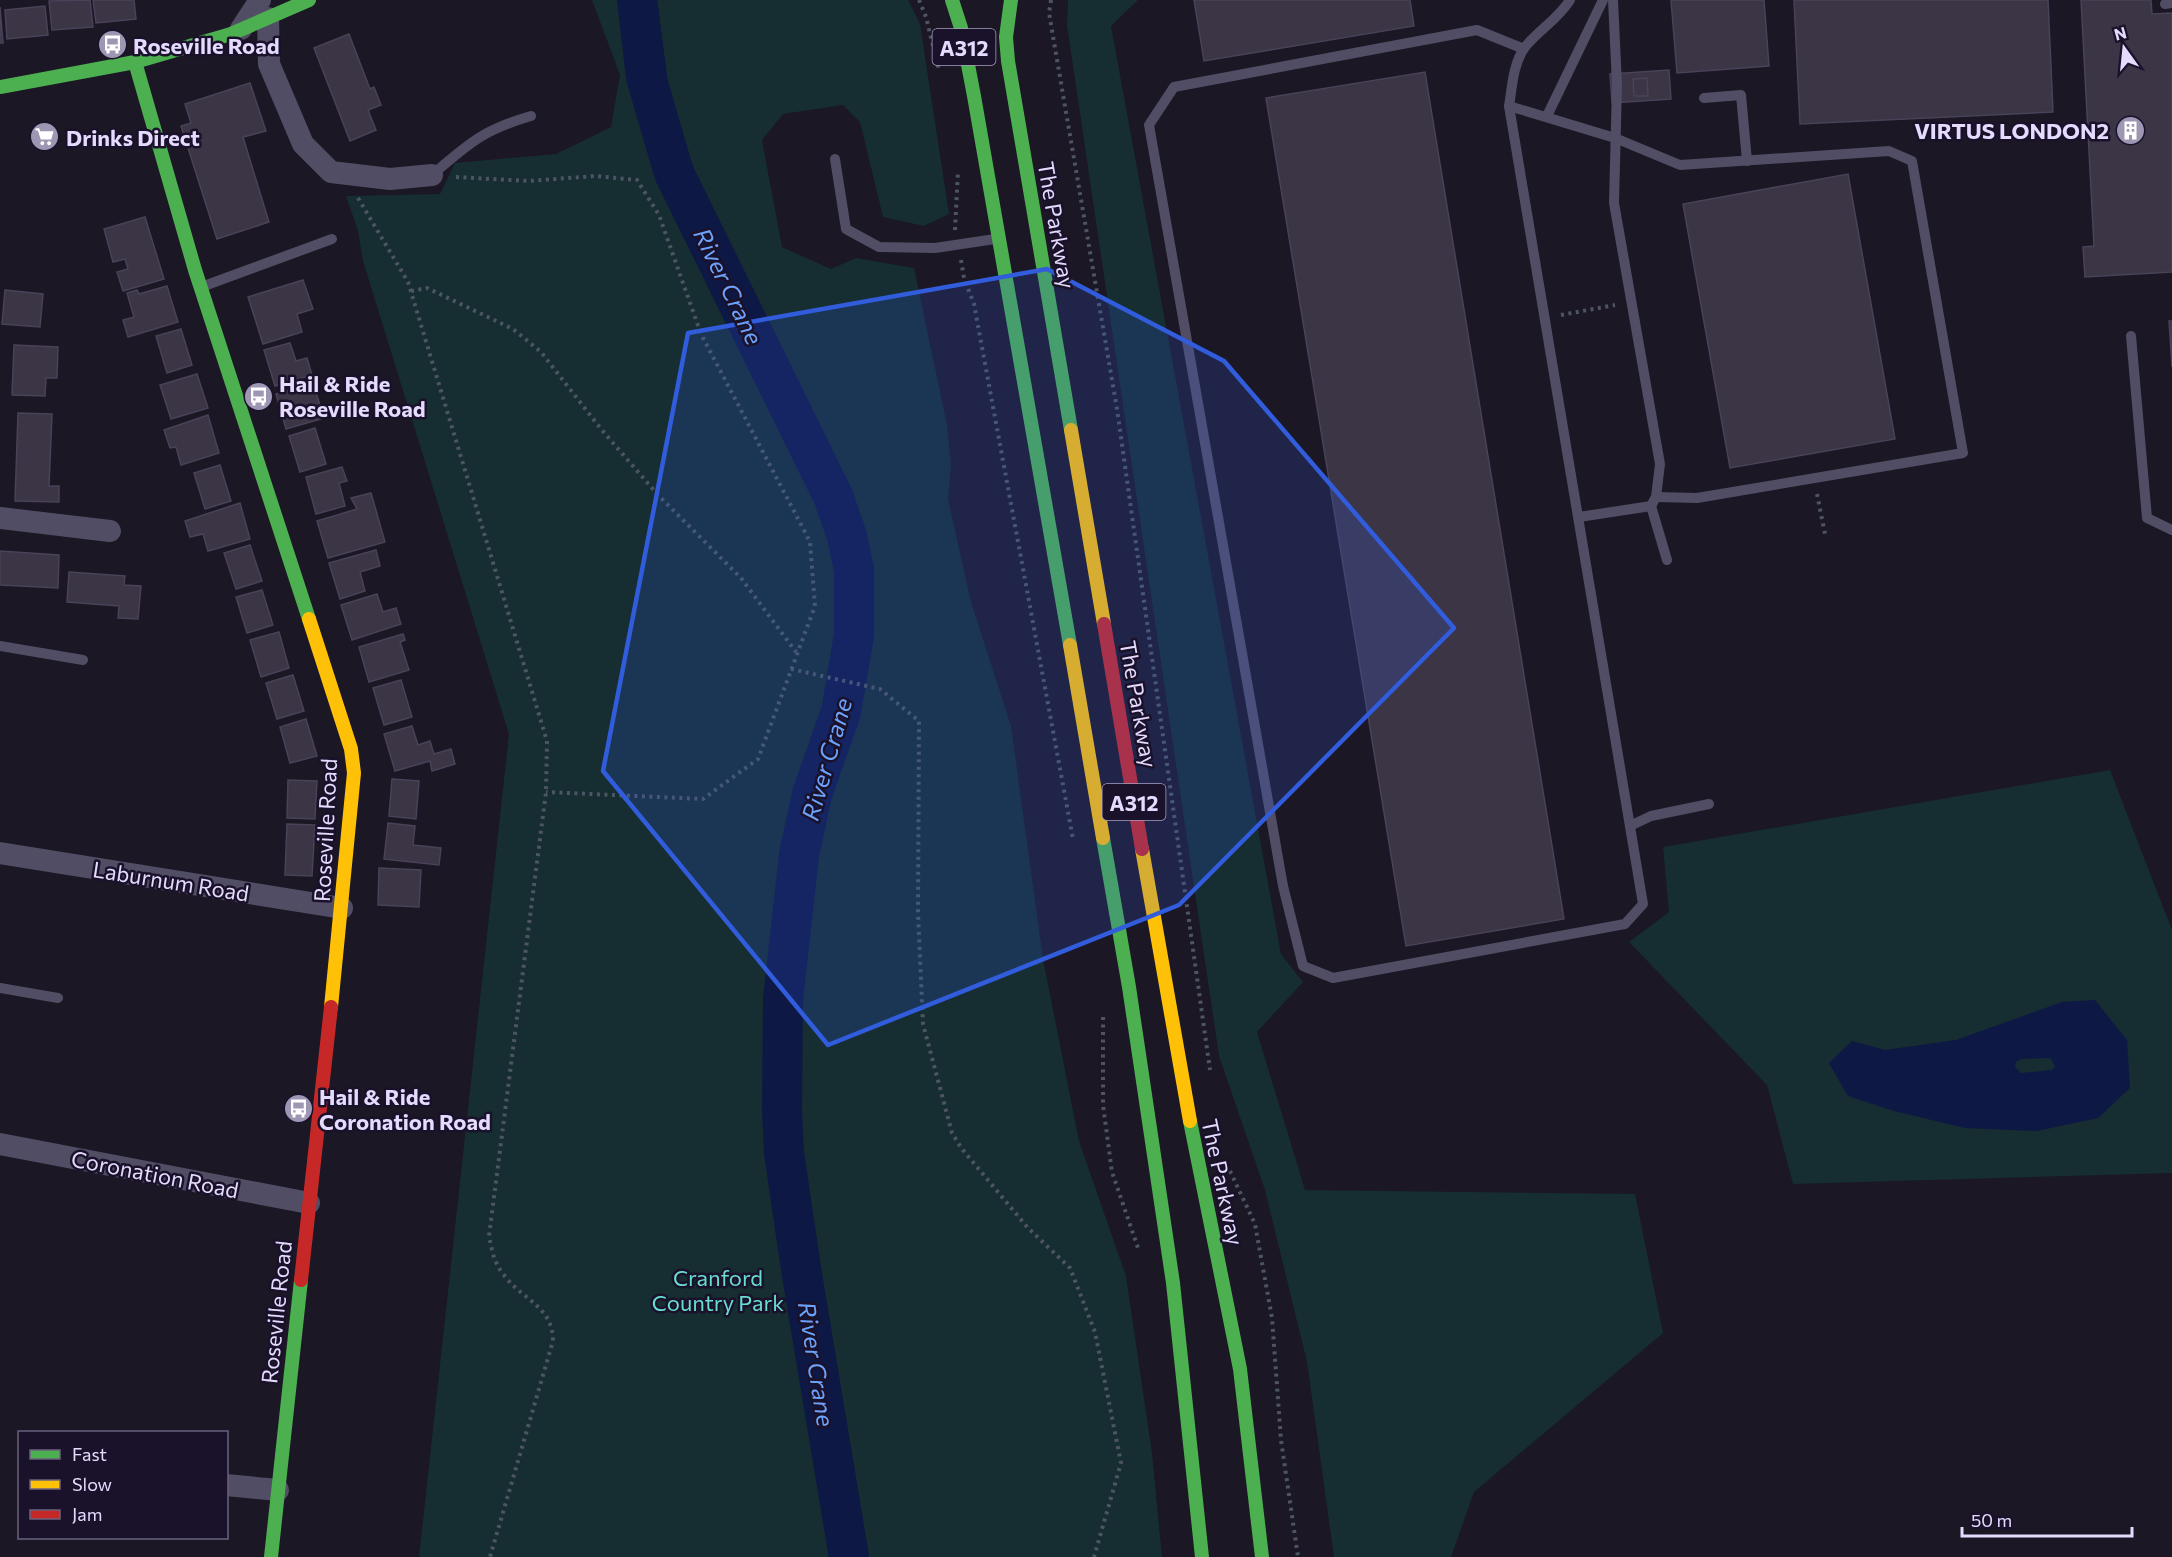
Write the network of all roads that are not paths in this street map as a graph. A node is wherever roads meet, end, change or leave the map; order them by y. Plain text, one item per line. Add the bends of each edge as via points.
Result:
1 (309, 0) edge
2 (952, 0) edge
3 (1011, 0) edge
4 (1570, 0) edge
5 (1603, 0) edge
6 (1613, 0) edge
7 (264, 9) edge
8 (240, 30) joint
9 (1524, 49) junction
10 (135, 62) junction
11 (0, 87) edge
12 (1704, 98) dead end
13 (1509, 106) junction
14 (531, 116) dead end
15 (1547, 116) junction
16 (1615, 138) junction
17 (835, 159) dead end
18 (1747, 161) junction
19 (432, 175) joint
20 (998, 238) junction
21 (332, 239) dead end
22 (201, 287) junction
23 (2132, 336) dead end
24 (1653, 502) junction
25 (1579, 517) junction
26 (0, 518) edge
27 (2172, 530) edge
28 (110, 531) dead end
29 (1667, 560) dead end
30 (0, 646) edge
31 (83, 660) dead end
32 (1709, 804) dead end
33 (1630, 826) junction
34 (0, 853) edge
35 (342, 908) junction
36 (0, 988) edge
37 (58, 998) dead end
38 (0, 1144) edge
39 (309, 1203) junction
40 (228, 1485) edge
41 (278, 1490) junction
42 (271, 1557) edge
43 (1202, 1557) edge
44 (1262, 1557) edge

1 - 7 main road
2 - 20 main road, A312 via 961,28
3 - 44 main road, The Parkway / A312 via 1006,37 1008,61 1177,1055 1240,1369
4 - 9 lane via 1561,14
5 - 15 lane
6 - 16 lane
7 - 8 street
7 - 19 street via 269,64 303,144 331,172 390,179
8 - 10 main road
9 - 13 lane via 1514,72
9 - 33 lane via 1477,30 1174,87 1149,125 1283,886 1303,966 1333,978 1625,924 1643,904
10 - 11 main road
10 - 22 main road, Roseville Road
12 - 18 lane via 1741,95
13 - 15 lane
13 - 25 lane
14 - 19 lane via 477,137
15 - 16 lane
16 - 18 lane via 1680,165
16 - 24 lane via 1614,203 1660,464
17 - 20 lane via 846,229 879,247 935,248
18 - 24 lane via 1889,151 1912,161 1963,453
20 - 43 main road, A312 via 1136,1031 1173,1283
21 - 22 lane
22 - 35 main road, Roseville Road via 351,749 354,773
23 - 27 lane via 2147,518
24 - 25 lane
24 - 29 lane
25 - 33 lane
26 - 28 street
30 - 31 lane
32 - 33 lane via 1651,816
34 - 35 street, Laburnum Road
35 - 39 main road, Roseville Road
36 - 37 lane
38 - 39 street, Coronation Road
39 - 41 main road, Roseville Road
40 - 41 street
41 - 42 main road, Roseville Road

